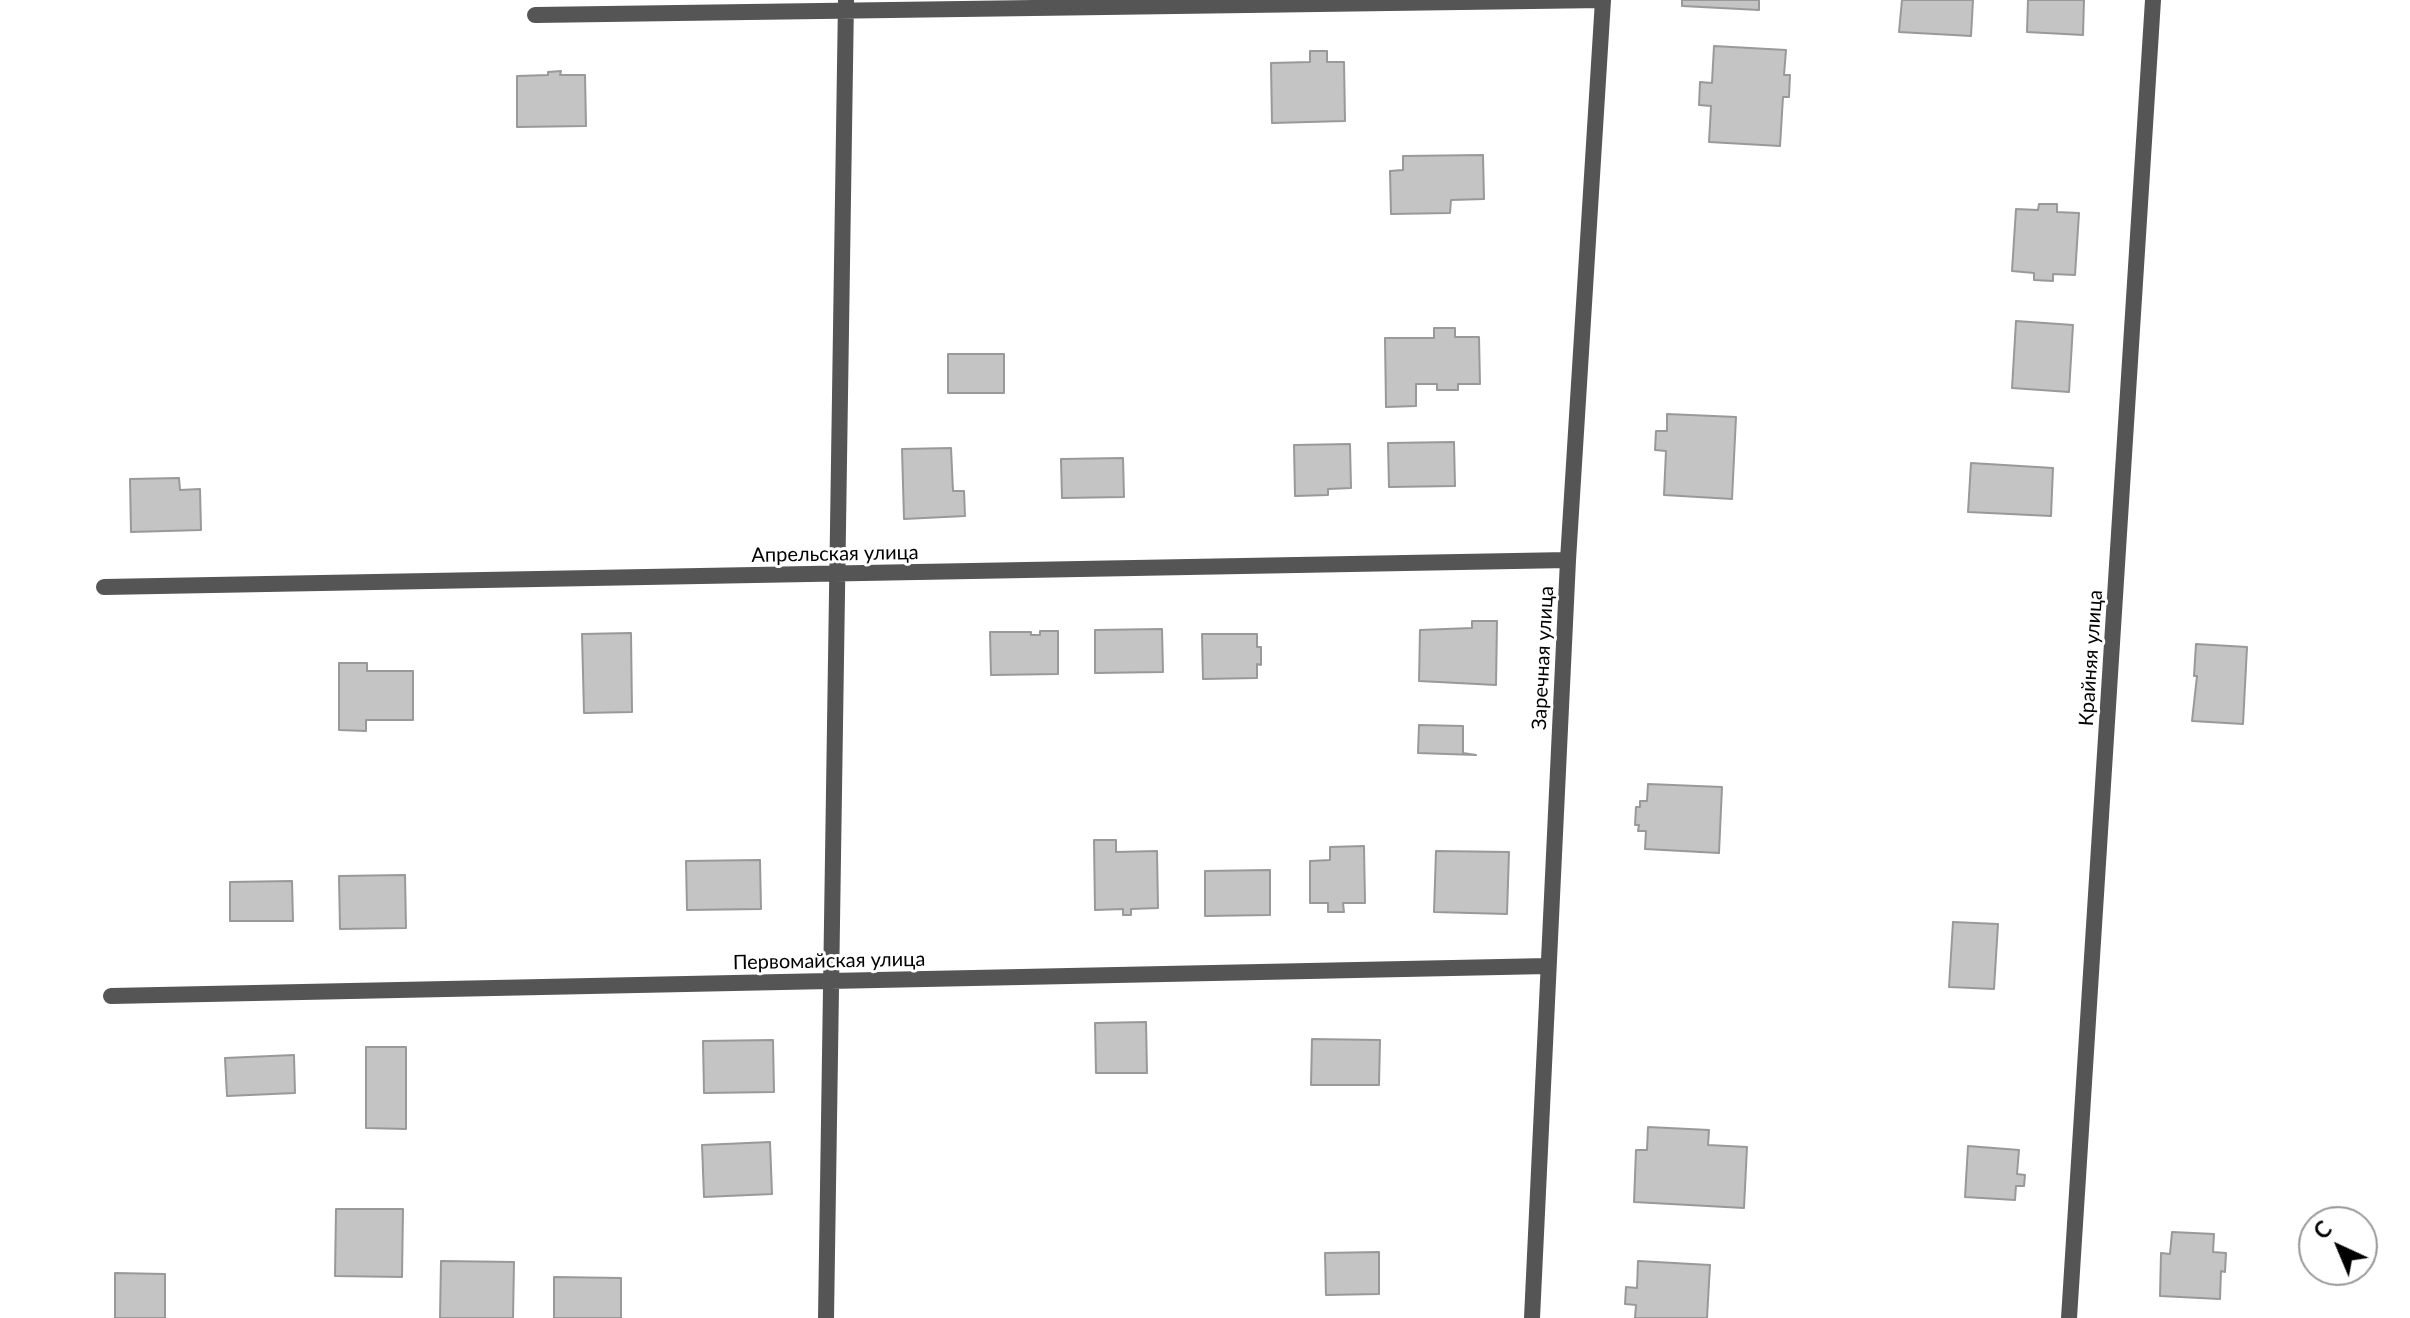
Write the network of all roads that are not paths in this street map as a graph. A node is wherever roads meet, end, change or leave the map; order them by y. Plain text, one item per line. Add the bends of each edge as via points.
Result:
1 (1603, 0) edge
2 (2153, 0) edge
3 (846, 6) edge
4 (535, 15) dead end
5 (1568, 560) junction
6 (104, 587) dead end
7 (1548, 966) junction
8 (831, 981) junction
9 (111, 996) dead end
10 (826, 1318) edge
11 (1532, 1318) edge
12 (2069, 1318) edge

1 - 3 street
1 - 5 street, Заречная улица
2 - 12 street, Крайняя улица
3 - 4 street
3 - 8 street
5 - 6 street, Апрельская улица
5 - 7 street, Заречная улица
7 - 8 street, Первомайская улица
7 - 11 street, Заречная улица
8 - 9 street, Первомайская улица
8 - 10 street

